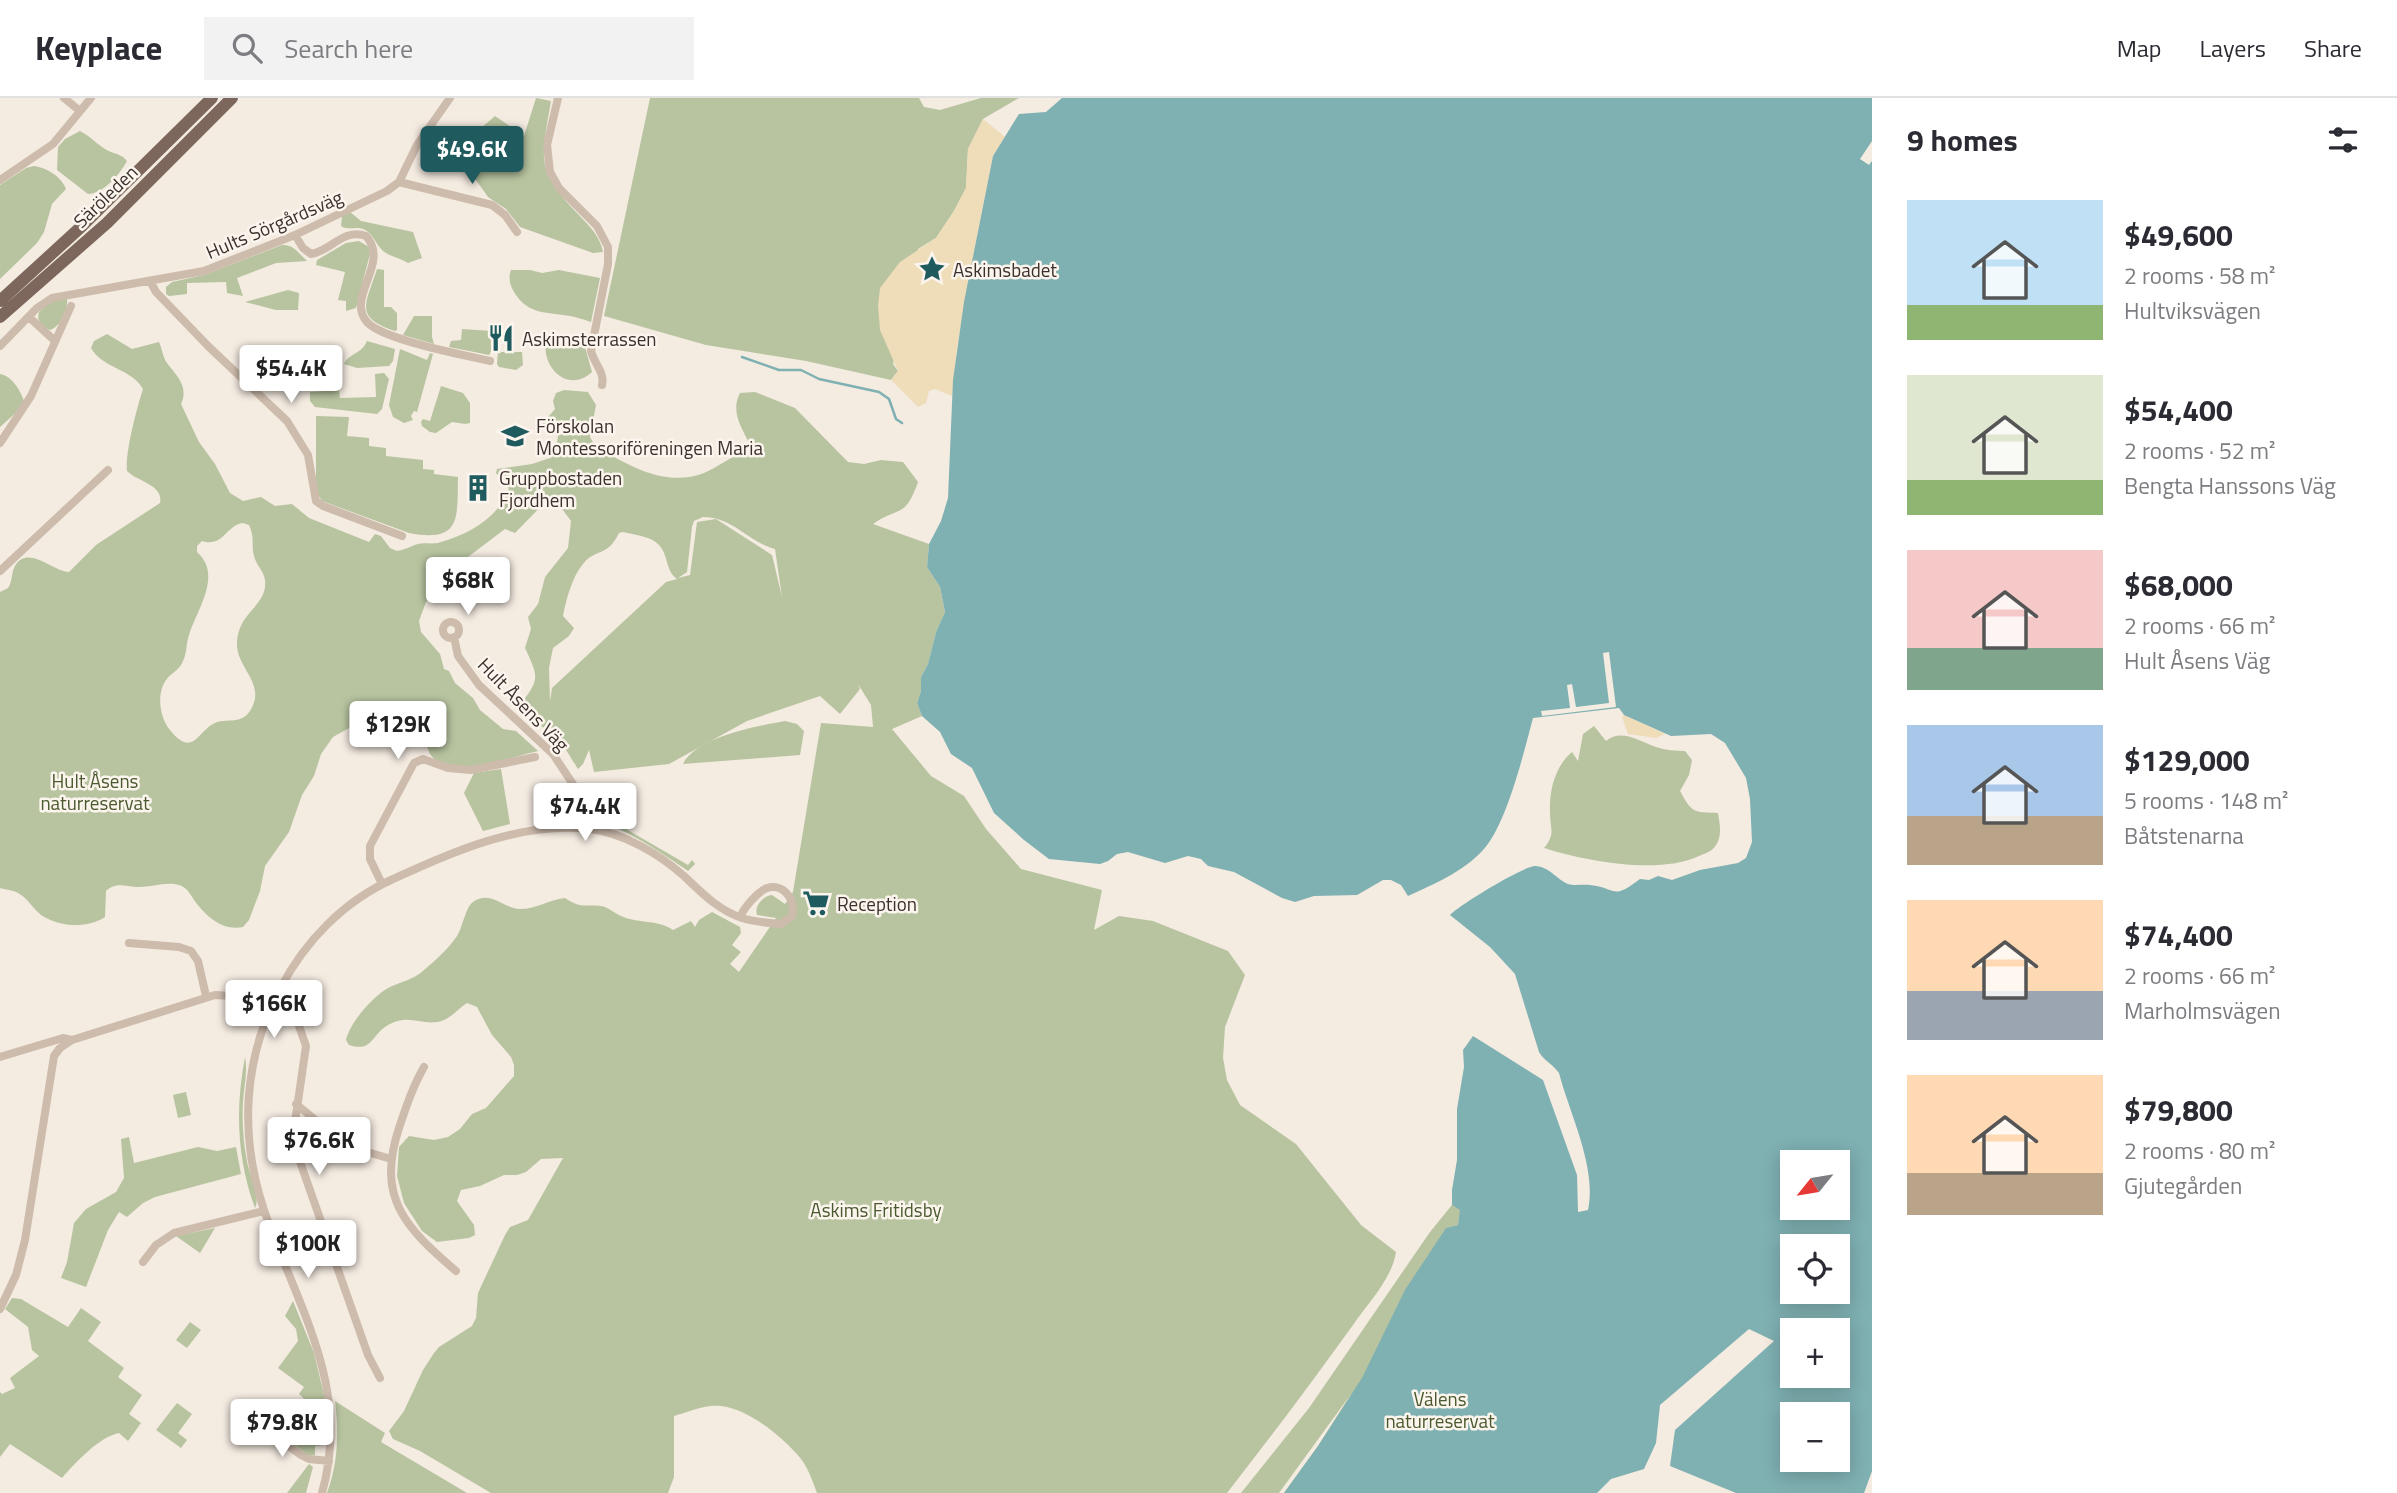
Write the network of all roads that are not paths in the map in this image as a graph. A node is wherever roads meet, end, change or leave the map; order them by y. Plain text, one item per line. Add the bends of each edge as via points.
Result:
1 (64, 98) edge
2 (91, 98) edge
3 (212, 98) edge
4 (232, 98) edge
5 (450, 98) edge
6 (558, 98) edge
7 (80, 111) junction
8 (0, 180) edge
9 (399, 182) junction
10 (517, 232) dead end
11 (295, 235) junction
12 (150, 281) junction
13 (0, 301) edge
14 (71, 306) dead end
15 (0, 317) edge
16 (29, 317) junction
17 (55, 341) junction
18 (0, 346) edge
19 (491, 361) dead end
20 (602, 385) dead end
21 (0, 443) edge
22 (108, 470) dead end
23 (402, 536) dead end
24 (0, 571) edge
25 (454, 637) dead end
26 (535, 757) dead end
27 (589, 829) junction
28 (382, 884) junction
29 (740, 917) junction
30 (129, 943) dead end
31 (206, 996) junction
32 (270, 1009) junction
33 (72, 1040) junction
34 (0, 1057) edge
35 (424, 1068) dead end
36 (296, 1104) junction
37 (391, 1158) junction
38 (264, 1210) junction
39 (143, 1262) dead end
40 (456, 1271) dead end
41 (0, 1309) edge
42 (380, 1378) dead end
43 (249, 1418) dead end
44 (329, 1461) junction
45 (322, 1493) edge

1 - 7 street
2 - 7 street
3 - 13 main road, Säröleden
4 - 15 main road, Säröleden via 107,223
5 - 9 street via 417,145
6 - 20 street via 547,145 550,172 559,188 597,226 608,247 591,351 603,376
7 - 8 street via 53,144
9 - 10 street via 492,205
9 - 11 street, Hults Sörgårdsväg
11 - 12 street, Hults Sörgårdsväg via 204,271
11 - 19 street via 311,254 351,234 366,236 374,251 361,306 368,323 400,338
12 - 16 street, Hults Sörgårdsväg via 58,295
12 - 23 street via 208,346 288,421 308,454 316,501
14 - 17 street
16 - 17 street
16 - 18 street
17 - 21 street via 31,397
22 - 24 street
25 - 27 street, Hult Åsens Väg via 458,656 479,685 553,754 588,807
26 - 28 street via 471,770 423,759 414,762 370,846 370,859
27 - 28 street via 540,829 507,836 464,848
27 - 29 street via 643,848 718,906
28 - 32 street via 318,932
29 - 29 street via 780,925 792,916 794,905 787,893 769,888 760,892
30 - 31 street via 191,951
31 - 32 street via 232,996
31 - 33 street
32 - 36 street via 292,1019 303,1033 306,1057
32 - 38 street via 253,1062 247,1109 251,1157
33 - 34 street via 63,1038
33 - 41 street via 54,1056 24,1240 16,1275
35 - 37 street
36 - 37 street via 347,1146
36 - 42 street via 301,1169
37 - 40 street via 391,1185 402,1214
38 - 39 street via 174,1233 156,1245
38 - 44 street via 326,1377
43 - 44 street via 301,1455
44 - 45 street

